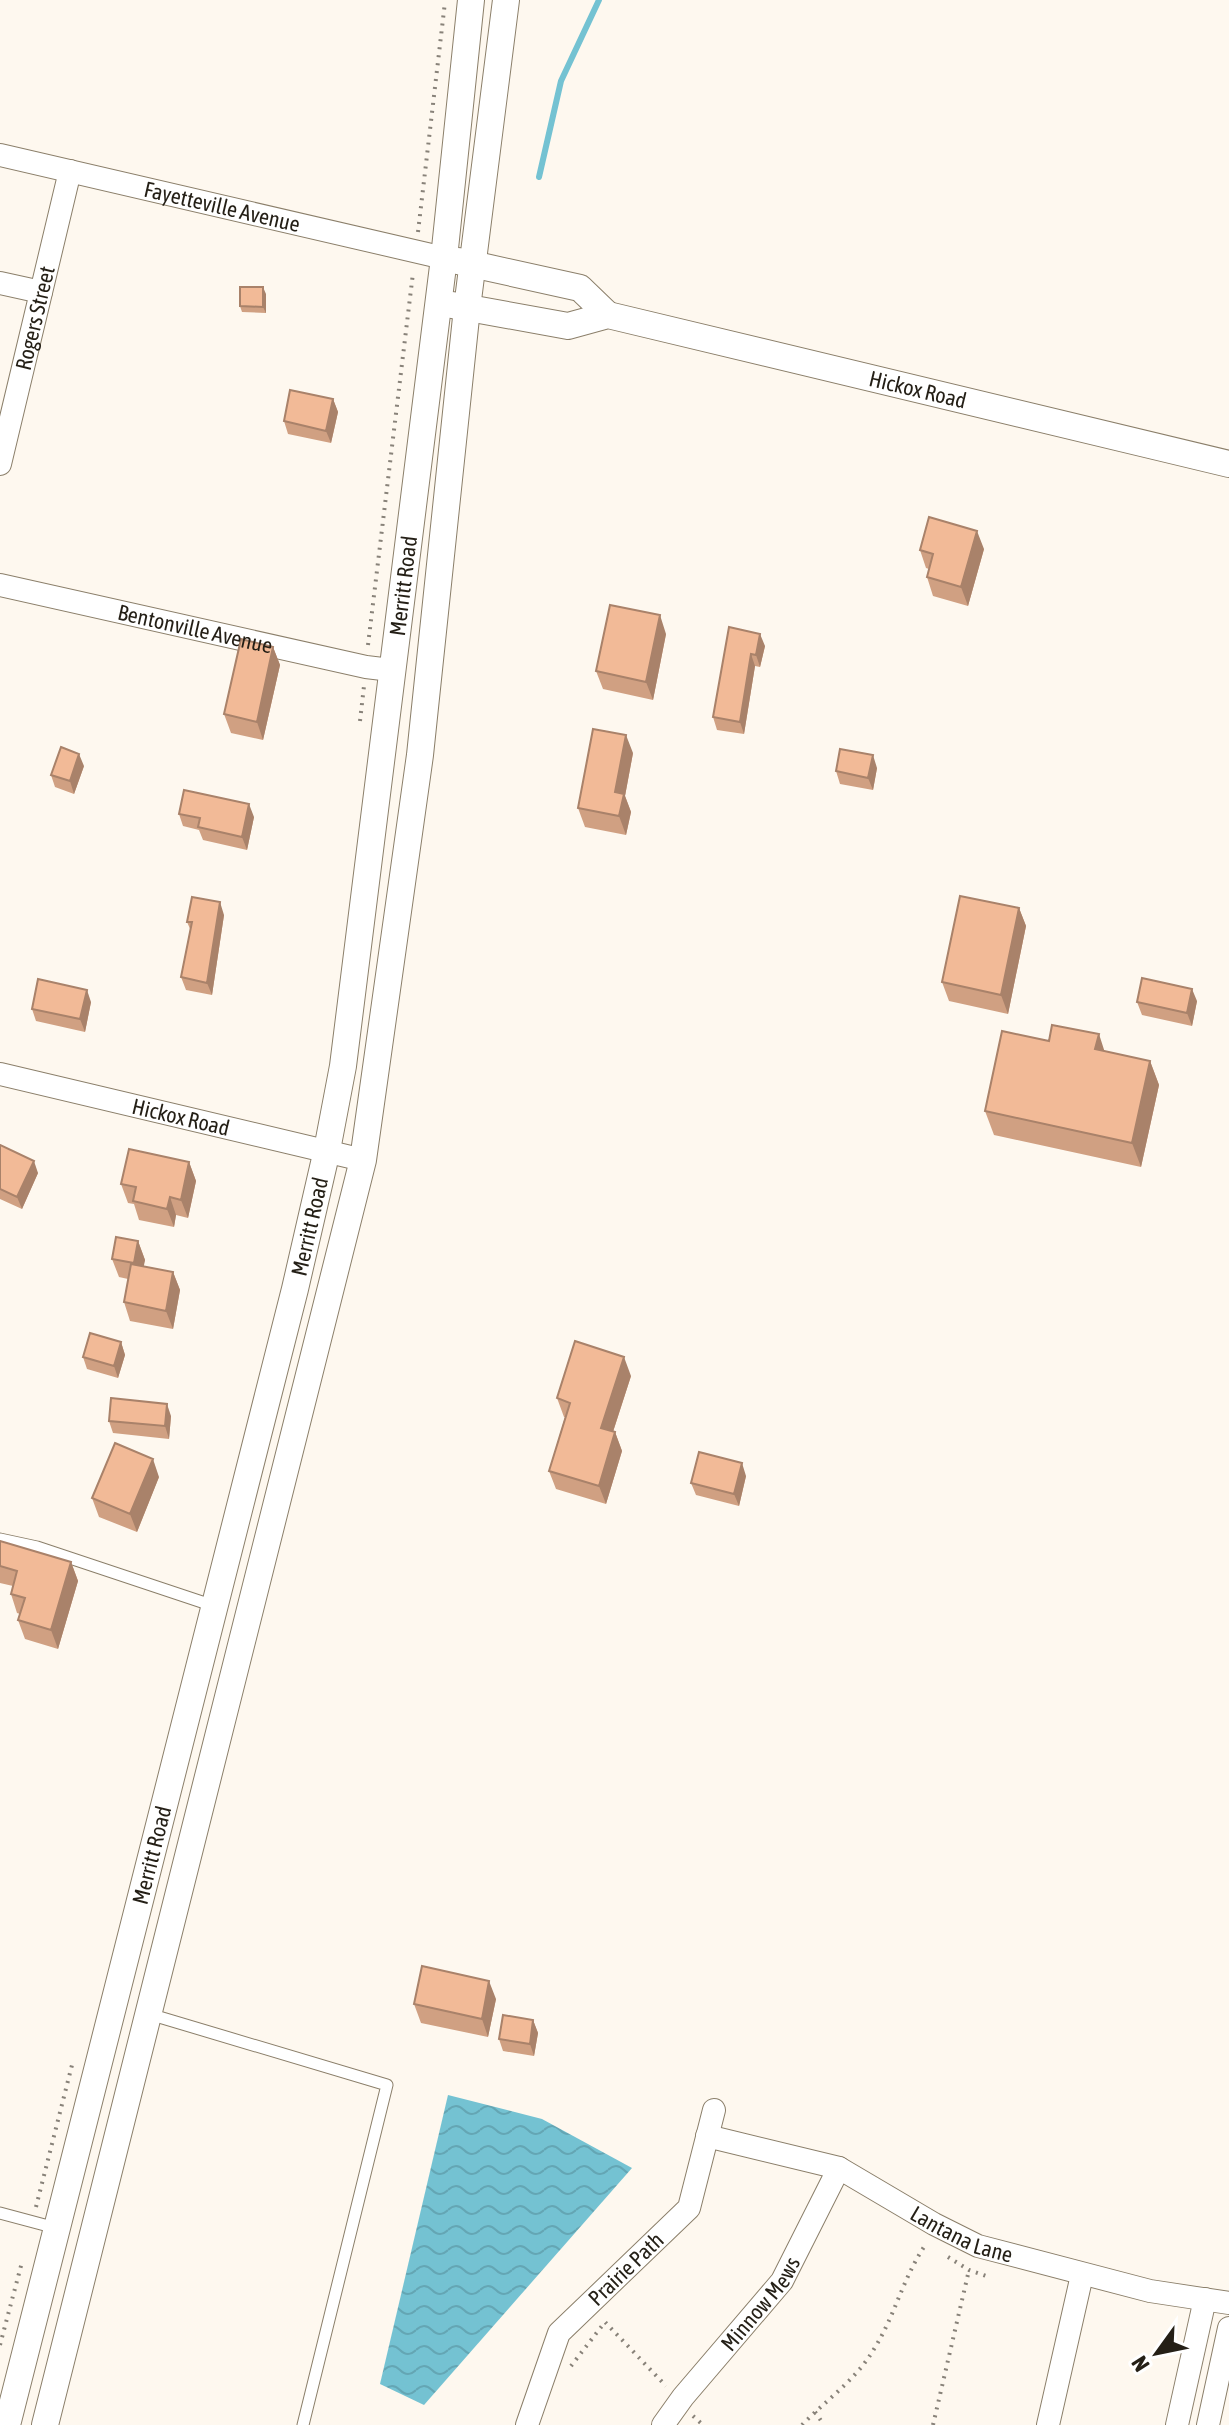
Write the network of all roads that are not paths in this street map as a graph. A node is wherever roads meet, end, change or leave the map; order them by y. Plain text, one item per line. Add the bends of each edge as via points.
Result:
1 (471, 0) edge
2 (506, 0) edge
3 (0, 155) edge
4 (70, 171) junction
5 (444, 258) junction
6 (474, 263) junction
7 (0, 283) edge
8 (41, 292) junction
9 (436, 303) junction
10 (467, 308) junction
11 (608, 315) junction
12 (0, 464) edge
13 (1229, 464) edge
14 (0, 585) edge
15 (378, 668) junction
16 (0, 1074) edge
17 (327, 1150) junction
18 (363, 1160) junction
19 (0, 1539) edge
20 (215, 1606) junction
21 (149, 2014) junction
22 (714, 2110) dead end
23 (707, 2136) junction
24 (839, 2168) junction
25 (0, 2213) edge
26 (45, 2225) junction
27 (1082, 2275) junction
28 (1205, 2299) junction
29 (1229, 2303) edge
30 (1229, 2328) edge
31 (7, 2425) edge
32 (45, 2425) edge
33 (303, 2425) edge
34 (527, 2425) edge
35 (663, 2425) edge
36 (1048, 2425) edge
37 (1177, 2425) edge
38 (1208, 2425) edge

1 - 5 street, Merritt Road
2 - 6 street, Merritt Road
3 - 4 street, Fayetteville Avenue
4 - 5 street, Fayetteville Avenue
4 - 8 street, Rogers Street
5 - 6 street, Hickox Road
5 - 9 street, Merritt Road
6 - 10 street, Merritt Road
6 - 11 street, Hickox Road via 580,288
7 - 8 street
8 - 12 street, Rogers Street
9 - 10 street, Hickox Road
9 - 15 street, Merritt Road
10 - 11 street, Hickox Road via 568,326
10 - 18 street, Merritt Road via 420,755
11 - 13 street, Hickox Road
14 - 15 street, Bentonville Avenue
15 - 17 street, Merritt Road via 343,1066
16 - 17 street, Hickox Road
17 - 18 street, Hickox Road
17 - 20 street, Merritt Road
18 - 21 street, Merritt Road
19 - 20 lane
20 - 26 street, Merritt Road
21 - 32 street, Merritt Road
21 - 33 lane via 387,2085
22 - 23 street, Prairie Path
23 - 24 street, Lantana Lane
23 - 34 street, Prairie Path via 689,2208 559,2333
24 - 27 street, Lantana Lane via 978,2246
24 - 35 street, Minnow Mews via 782,2281
25 - 26 lane
26 - 31 street, Merritt Road
27 - 28 street, Lantana Lane
27 - 36 street
28 - 29 street, Lantana Lane
28 - 37 street
30 - 38 street

